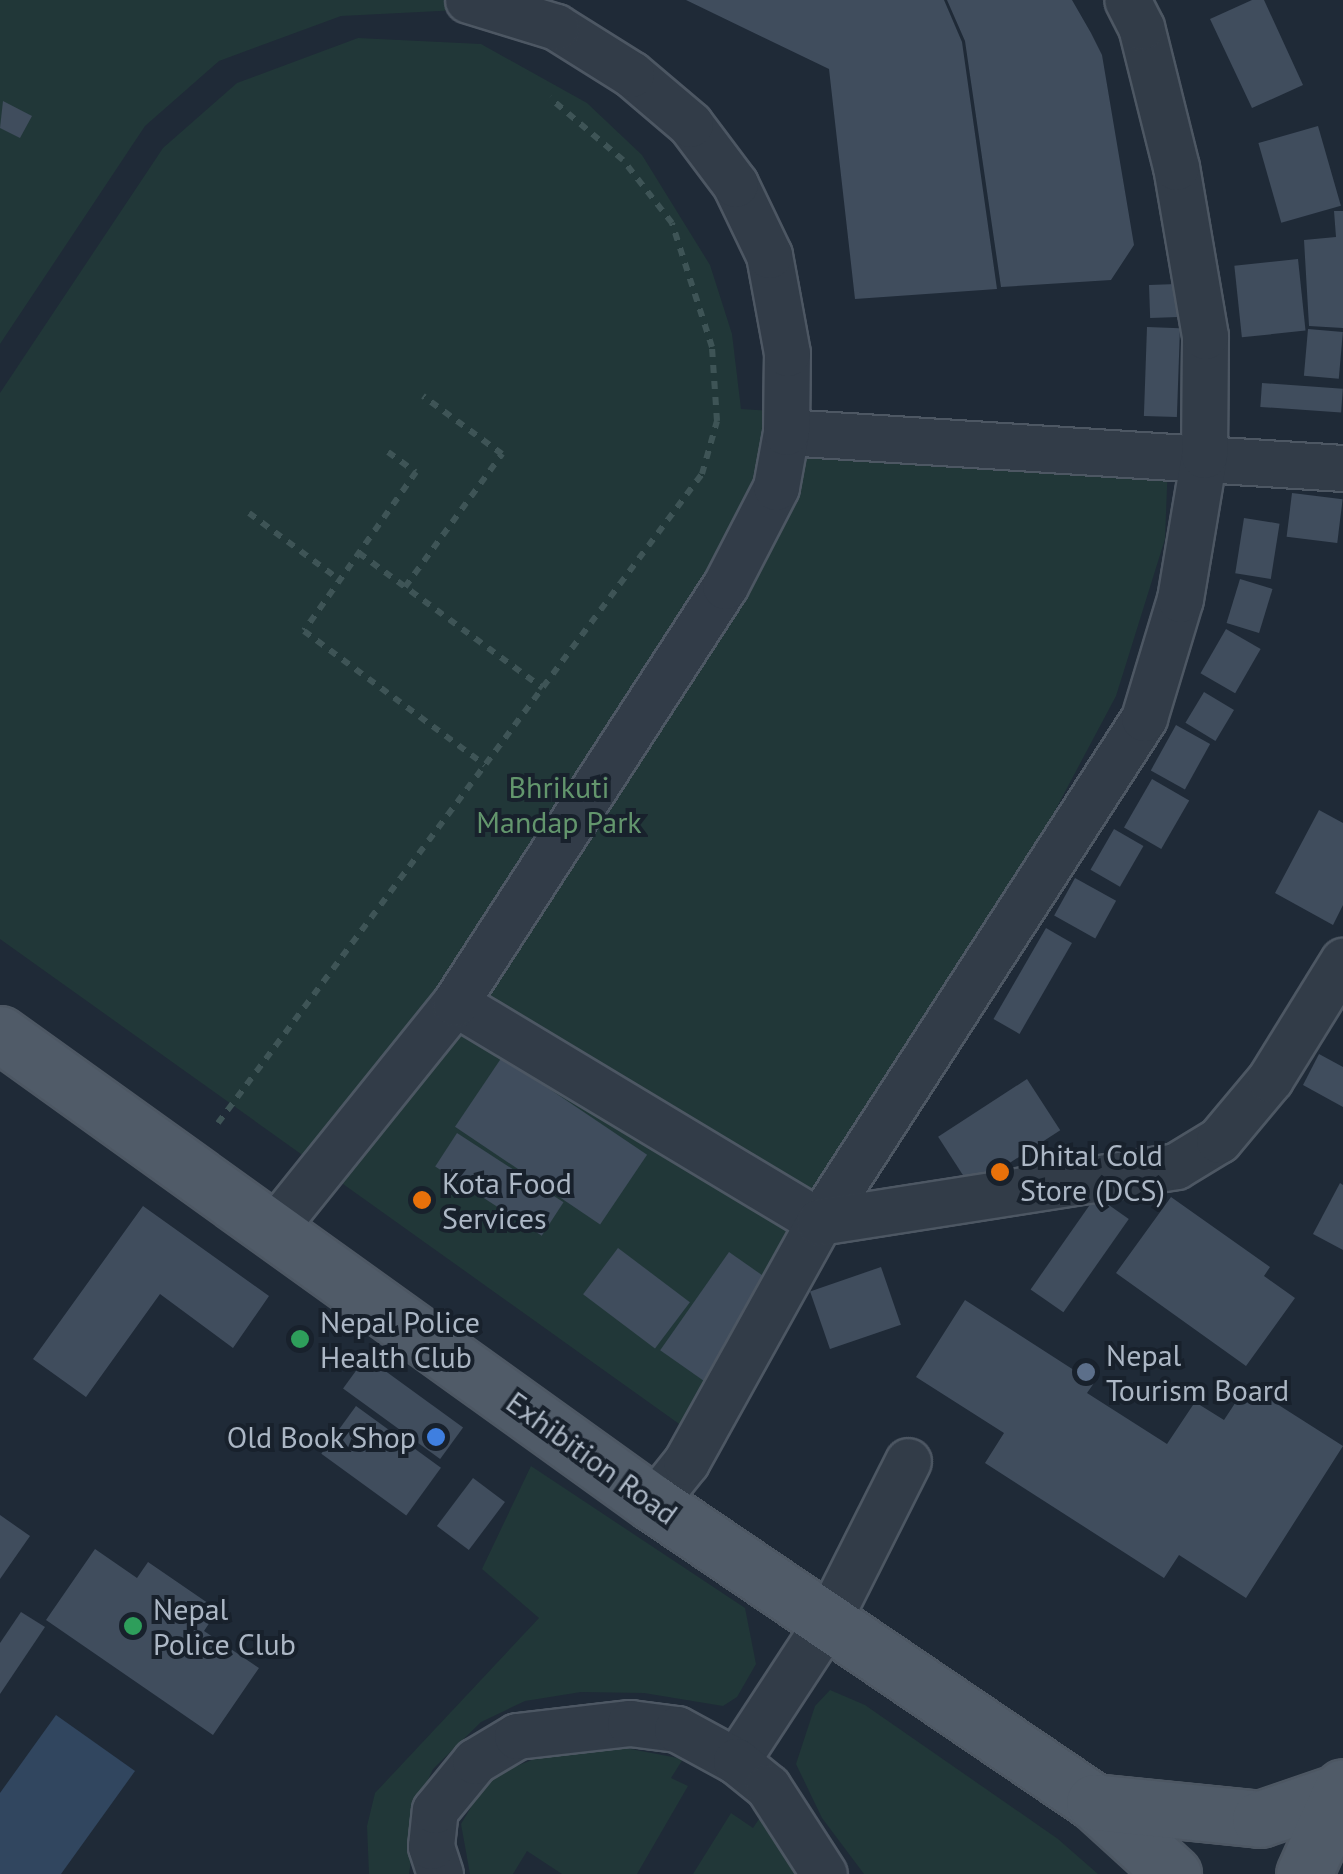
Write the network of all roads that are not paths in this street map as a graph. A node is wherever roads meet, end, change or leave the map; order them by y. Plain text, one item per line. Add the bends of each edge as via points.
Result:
1 (468, 0) edge
2 (1127, 0) edge
3 (786, 432) junction
4 (1204, 455) junction
5 (1343, 468) edge
6 (1343, 961) edge
7 (454, 1003) junction
8 (0, 1034) edge
9 (820, 1222) junction
10 (274, 1228) junction
11 (908, 1461) dead end
12 (653, 1503) junction
13 (827, 1622) junction
14 (736, 1760) junction
15 (1342, 1789) edge
16 (1094, 1802) junction
17 (440, 1874) edge
18 (824, 1874) edge
19 (1173, 1874) edge
20 (1304, 1874) edge

1 - 3 lane via 556,27 690,124 769,256 786,353
2 - 4 lane via 1140,26 1176,166 1198,298
3 - 4 lane
3 - 7 lane via 776,487 725,586
4 - 5 lane
4 - 9 lane via 1180,599 1144,718
6 - 9 lane via 1270,1079 1219,1140 1176,1166
7 - 9 lane
7 - 10 lane
8 - 10 main road, Exhibition Road
9 - 12 lane via 686,1462
10 - 12 main road, Exhibition Road
11 - 13 lane
12 - 13 main road, Exhibition Road
13 - 14 lane
13 - 16 main road, Exhibition Road
14 - 17 lane via 677,1729 630,1723 516,1736 474,1762 442,1798 432,1846
14 - 18 lane via 768,1787
15 - 16 main road, Exhibition Road via 1260,1819
15 - 20 main road
16 - 19 main road, Exhibition Road

